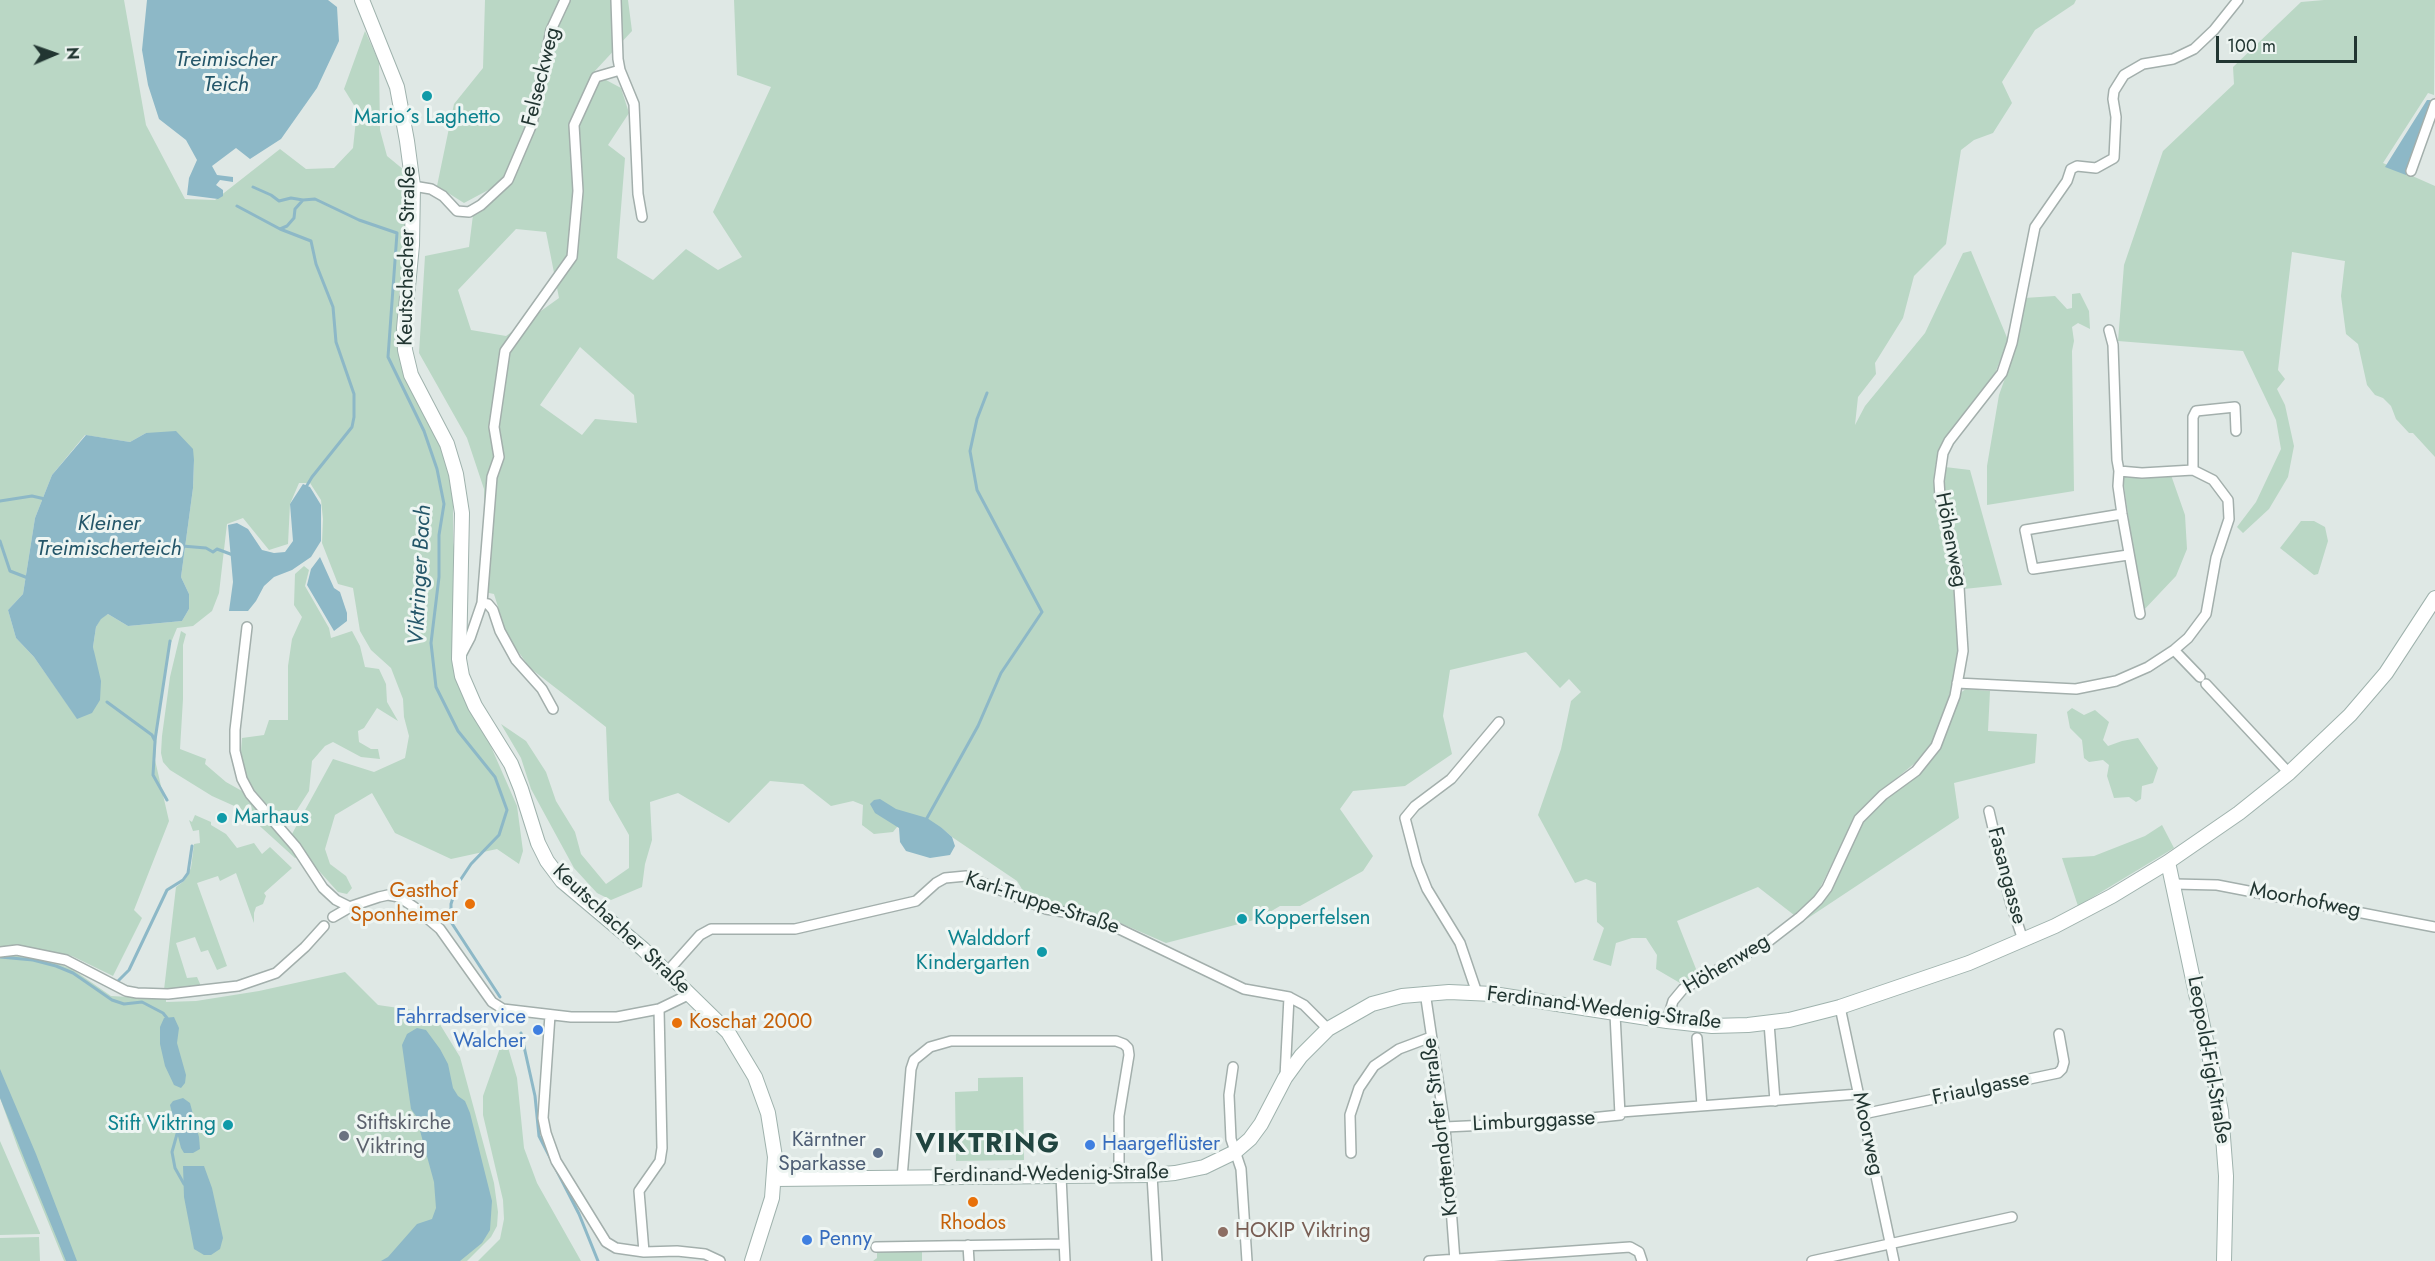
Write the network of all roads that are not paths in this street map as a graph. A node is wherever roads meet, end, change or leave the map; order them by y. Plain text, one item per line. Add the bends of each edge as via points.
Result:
1 (362, 0) edge
2 (566, 0) edge
3 (616, 0) edge
4 (2238, 0) edge
5 (620, 70) junction
6 (2435, 104) edge
7 (2411, 171) dead end
8 (413, 186) junction
9 (642, 217) dead end
10 (2109, 330) dead end
11 (2236, 431) dead end
12 (2193, 470) junction
13 (2119, 471) junction
14 (2122, 514) junction
15 (2128, 555) junction
16 (2435, 598) edge
17 (482, 603) junction
18 (2140, 614) dead end
19 (247, 627) dead end
20 (2174, 650) junction
21 (459, 659) junction
22 (1957, 683) junction
23 (553, 709) dead end
24 (1499, 722) dead end
25 (2289, 773) junction
26 (1989, 811) dead end
27 (2168, 862) junction
28 (2174, 884) junction
29 (348, 908) junction
30 (333, 917) dead end
31 (324, 926) dead end
32 (2435, 927) edge
33 (2023, 940) junction
34 (0, 952) edge
35 (667, 972) junction
36 (1425, 992) junction
37 (1477, 993) junction
38 (690, 994) junction
39 (1289, 997) junction
40 (1840, 1007) junction
41 (659, 1009) junction
42 (1615, 1014) junction
43 (550, 1015) junction
44 (1667, 1022) junction
45 (1769, 1023) junction
46 (1328, 1029) junction
47 (2059, 1034) dead end
48 (1431, 1037) junction
49 (1697, 1038) dead end
50 (1233, 1067) dead end
51 (1285, 1078) junction
52 (1859, 1094) junction
53 (1775, 1101) junction
54 (1702, 1106) junction
55 (1621, 1112) junction
56 (1863, 1114) junction
57 (1445, 1126) junction
58 (1235, 1152) junction
59 (1351, 1153) dead end
60 (1152, 1174) junction
61 (1119, 1175) junction
62 (1061, 1176) junction
63 (902, 1178) junction
64 (775, 1179) junction
65 (2012, 1217) dead end
66 (1064, 1244) junction
67 (1890, 1244) junction
68 (968, 1245) junction
69 (876, 1247) dead end
70 (645, 1252) junction
71 (1641, 1259) edge
72 (1455, 1260) edge
73 (720, 1261) edge
74 (752, 1261) edge
75 (969, 1261) edge
76 (1065, 1261) edge
77 (1157, 1261) edge
78 (1247, 1261) edge
79 (1429, 1261) edge
80 (1812, 1261) edge
81 (1894, 1261) edge
82 (2224, 1261) edge

1 - 8 street, Keutschacher Straße via 397,87
2 - 8 street, Felseckweg via 551,30 532,124 508,180 469,212 457,211 431,189
3 - 5 street
4 - 22 street, Höhenweg via 2194,49 2173,59 2143,64 2124,75 2113,99 2114,158 2096,168 2071,169 2035,227 2012,343 2002,373 1949,441 1941,462 1940,497 1958,572 1963,631
5 - 9 street via 634,104
5 - 17 street via 596,77 574,125 578,191 572,256 505,351 494,427 500,457 492,477
6 - 7 street
8 - 21 street, Keutschacher Straße via 405,350 411,375 447,444 456,474 462,513
10 - 13 street
11 - 12 street via 2235,407 2196,411
12 - 13 street
12 - 20 street via 2219,486 2228,500 2229,519 2216,558 2206,614
13 - 14 street
14 - 15 street
14 - 15 street via 2025,530 2033,569
15 - 18 street
16 - 25 street, Ferdinand-Wedenig-Straße via 2374,687
17 - 21 street
17 - 23 street via 493,610 507,646
19 - 29 street via 235,730 238,768 250,794 323,888
20 - 22 street via 2134,674 2076,689
20 - 25 street
21 - 35 street, Keutschacher Straße via 475,706 521,789 547,861 562,881
22 - 44 street, Höhenweg via 1936,746 1916,771 1882,795 1859,819 1818,900 1768,942 1683,989 1673,1001
24 - 37 street via 1451,779 1405,818 1427,889 1460,943
25 - 27 street, Ferdinand-Wedenig-Straße
26 - 33 street, Fasangasse
27 - 28 street, Leopold-Figl-Straße
27 - 33 street, Ferdinand-Wedenig-Straße via 2077,915
28 - 32 street, Moorhofweg via 2217,885
28 - 82 street, Leopold-Figl-Straße via 2224,1133
29 - 30 street
29 - 43 street via 388,895 399,897 440,929 492,1002 508,1010
31 - 34 street via 284,968 267,977 220,989 168,994 126,991 66,960 18,950
33 - 40 street, Ferdinand-Wedenig-Straße via 1969,963
35 - 38 street, Keutschacher Straße
35 - 39 street, Karl-Truppe-Straße via 700,935 711,929 795,929 916,901 945,878 966,876 1046,909 1112,925 1244,989
36 - 37 street, Ferdinand-Wedenig-Straße
36 - 46 street, Ferdinand-Wedenig-Straße via 1372,1004
36 - 48 street, Krottendorfer Straße
37 - 42 street, Ferdinand-Wedenig-Straße
38 - 41 street
38 - 64 street, Keutschacher Straße via 728,1032 755,1077 773,1136
39 - 46 street, Karl-Truppe-Straße via 1304,1005
39 - 51 street
40 - 45 street, Ferdinand-Wedenig-Straße
40 - 52 street, Moorweg
41 - 43 street via 617,1017
41 - 70 street via 662,1148 660,1161 639,1191
42 - 44 street, Ferdinand-Wedenig-Straße
42 - 55 street, Limburggasse
43 - 70 street via 543,1118 556,1161 606,1242 616,1248
44 - 45 street, Ferdinand-Wedenig-Straße via 1712,1026
45 - 53 street
46 - 51 street, Ferdinand-Wedenig-Straße
47 - 56 street, Friaulgasse via 2064,1062 2058,1073
48 - 57 street, Krottendorfer Straße
48 - 59 street via 1399,1049 1374,1066 1359,1088 1350,1115
49 - 54 street
50 - 58 street via 1229,1095
51 - 58 street, Ferdinand-Wedenig-Straße via 1261,1124
52 - 53 street, Limburggasse
52 - 56 street, Moorweg
53 - 54 street, Limburggasse
54 - 55 street, Limburggasse
55 - 57 street, Limburggasse via 1617,1116 1552,1122
56 - 67 street, Moorweg
57 - 72 street, Krottendorfer Straße
58 - 60 street, Ferdinand-Wedenig-Straße via 1204,1167
58 - 78 street via 1241,1169
60 - 61 street, Ferdinand-Wedenig-Straße
60 - 77 street
61 - 62 street, Ferdinand-Wedenig-Straße
61 - 63 street via 1119,1116 1129,1055 1124,1044 951,1041 930,1047 914,1060
62 - 63 street, Ferdinand-Wedenig-Straße
62 - 66 street
63 - 64 street, Ferdinand-Wedenig-Straße
64 - 74 street, Keutschacher Straße
65 - 67 street
66 - 68 street
66 - 76 street
67 - 80 street
67 - 81 street, Moorweg
68 - 69 street
68 - 75 street
70 - 73 street via 705,1254
71 - 72 street via 1640,1252 1630,1247
72 - 79 street

